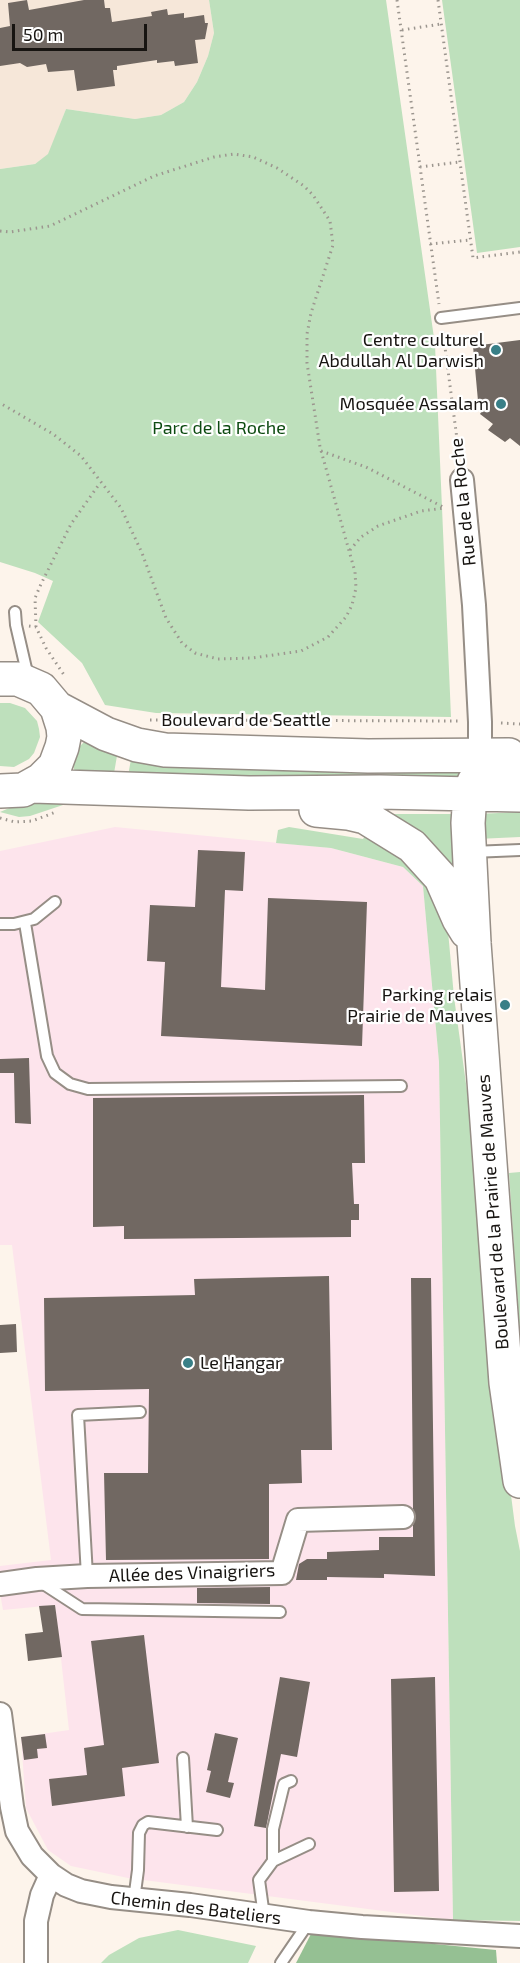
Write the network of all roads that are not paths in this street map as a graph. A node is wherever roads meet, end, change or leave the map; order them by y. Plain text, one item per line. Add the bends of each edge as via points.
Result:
1 (520, 308) edge
2 (441, 318) road end
3 (462, 480) road end
4 (15, 612) dead end
5 (15, 681) edge
6 (63, 694) junction
7 (480, 755) junction
8 (520, 755) edge
9 (520, 766) edge
10 (33, 786) junction
11 (0, 792) edge
12 (249, 793) junction
13 (470, 794) junction
14 (520, 795) edge
15 (520, 850) edge
16 (469, 852) junction
17 (55, 902) dead end
18 (25, 923) junction
19 (0, 924) edge
20 (474, 943) junction
21 (401, 1086) dead end
22 (140, 1412) dead end
23 (520, 1481) edge
24 (403, 1517) dead end
25 (87, 1576) junction
26 (37, 1579) junction
27 (0, 1584) edge
28 (280, 1612) dead end
29 (0, 1714) edge
30 (183, 1758) dead end
31 (291, 1781) dead end
32 (187, 1827) junction
33 (217, 1830) dead end
34 (309, 1844) dead end
35 (273, 1861) junction
36 (51, 1875) junction
37 (134, 1900) junction
38 (264, 1916) junction
39 (309, 1922) junction
40 (520, 1936) edge
41 (36, 1963) edge
42 (281, 1963) edge

1 - 2 lane
3 - 7 street, Rue de la Roche via 455,507 474,605
4 - 5 lane
5 - 6 main road
6 - 7 main road, Boulevard de Seattle via 106,734 165,750
6 - 10 main road via 64,737 59,757 49,773
7 - 8 main road, Boulevard de Seattle
9 - 13 main road via 482,771
10 - 11 main road
10 - 12 main road
12 - 13 main road
12 - 20 main road, Boulevard de la Prairie de Mauves via 270,807 365,817 412,846 441,878
13 - 14 main road
13 - 16 main road, Boulevard de la Prairie de Mauves
15 - 16 lane
16 - 20 main road, Boulevard de la Prairie de Mauves
17 - 18 lane
18 - 19 lane
18 - 21 lane via 47,1056 55,1073 70,1084 88,1089
20 - 23 main road, Boulevard de la Prairie de Mauves via 506,1383
22 - 25 lane, Allée des Vinaigriers via 78,1414
24 - 25 street, Allée des Vinaigriers via 298,1520 282,1574
25 - 26 street, Allée des Vinaigriers
26 - 27 street, Allée des Vinaigriers
26 - 28 lane, Allée des Vinaigriers via 82,1609
29 - 36 street, Chemin des Bateliers via 17,1831 32,1856
30 - 32 lane
31 - 35 lane via 284,1784 273,1829
32 - 33 lane
32 - 37 lane via 148,1822 140,1828
34 - 35 lane
35 - 38 lane via 259,1880
36 - 37 street, Chemin des Bateliers via 81,1891
36 - 41 street via 37,1913
37 - 38 street, Chemin des Bateliers
38 - 39 street, Chemin des Bateliers
39 - 40 street, Chemin des Bateliers
39 - 42 lane

